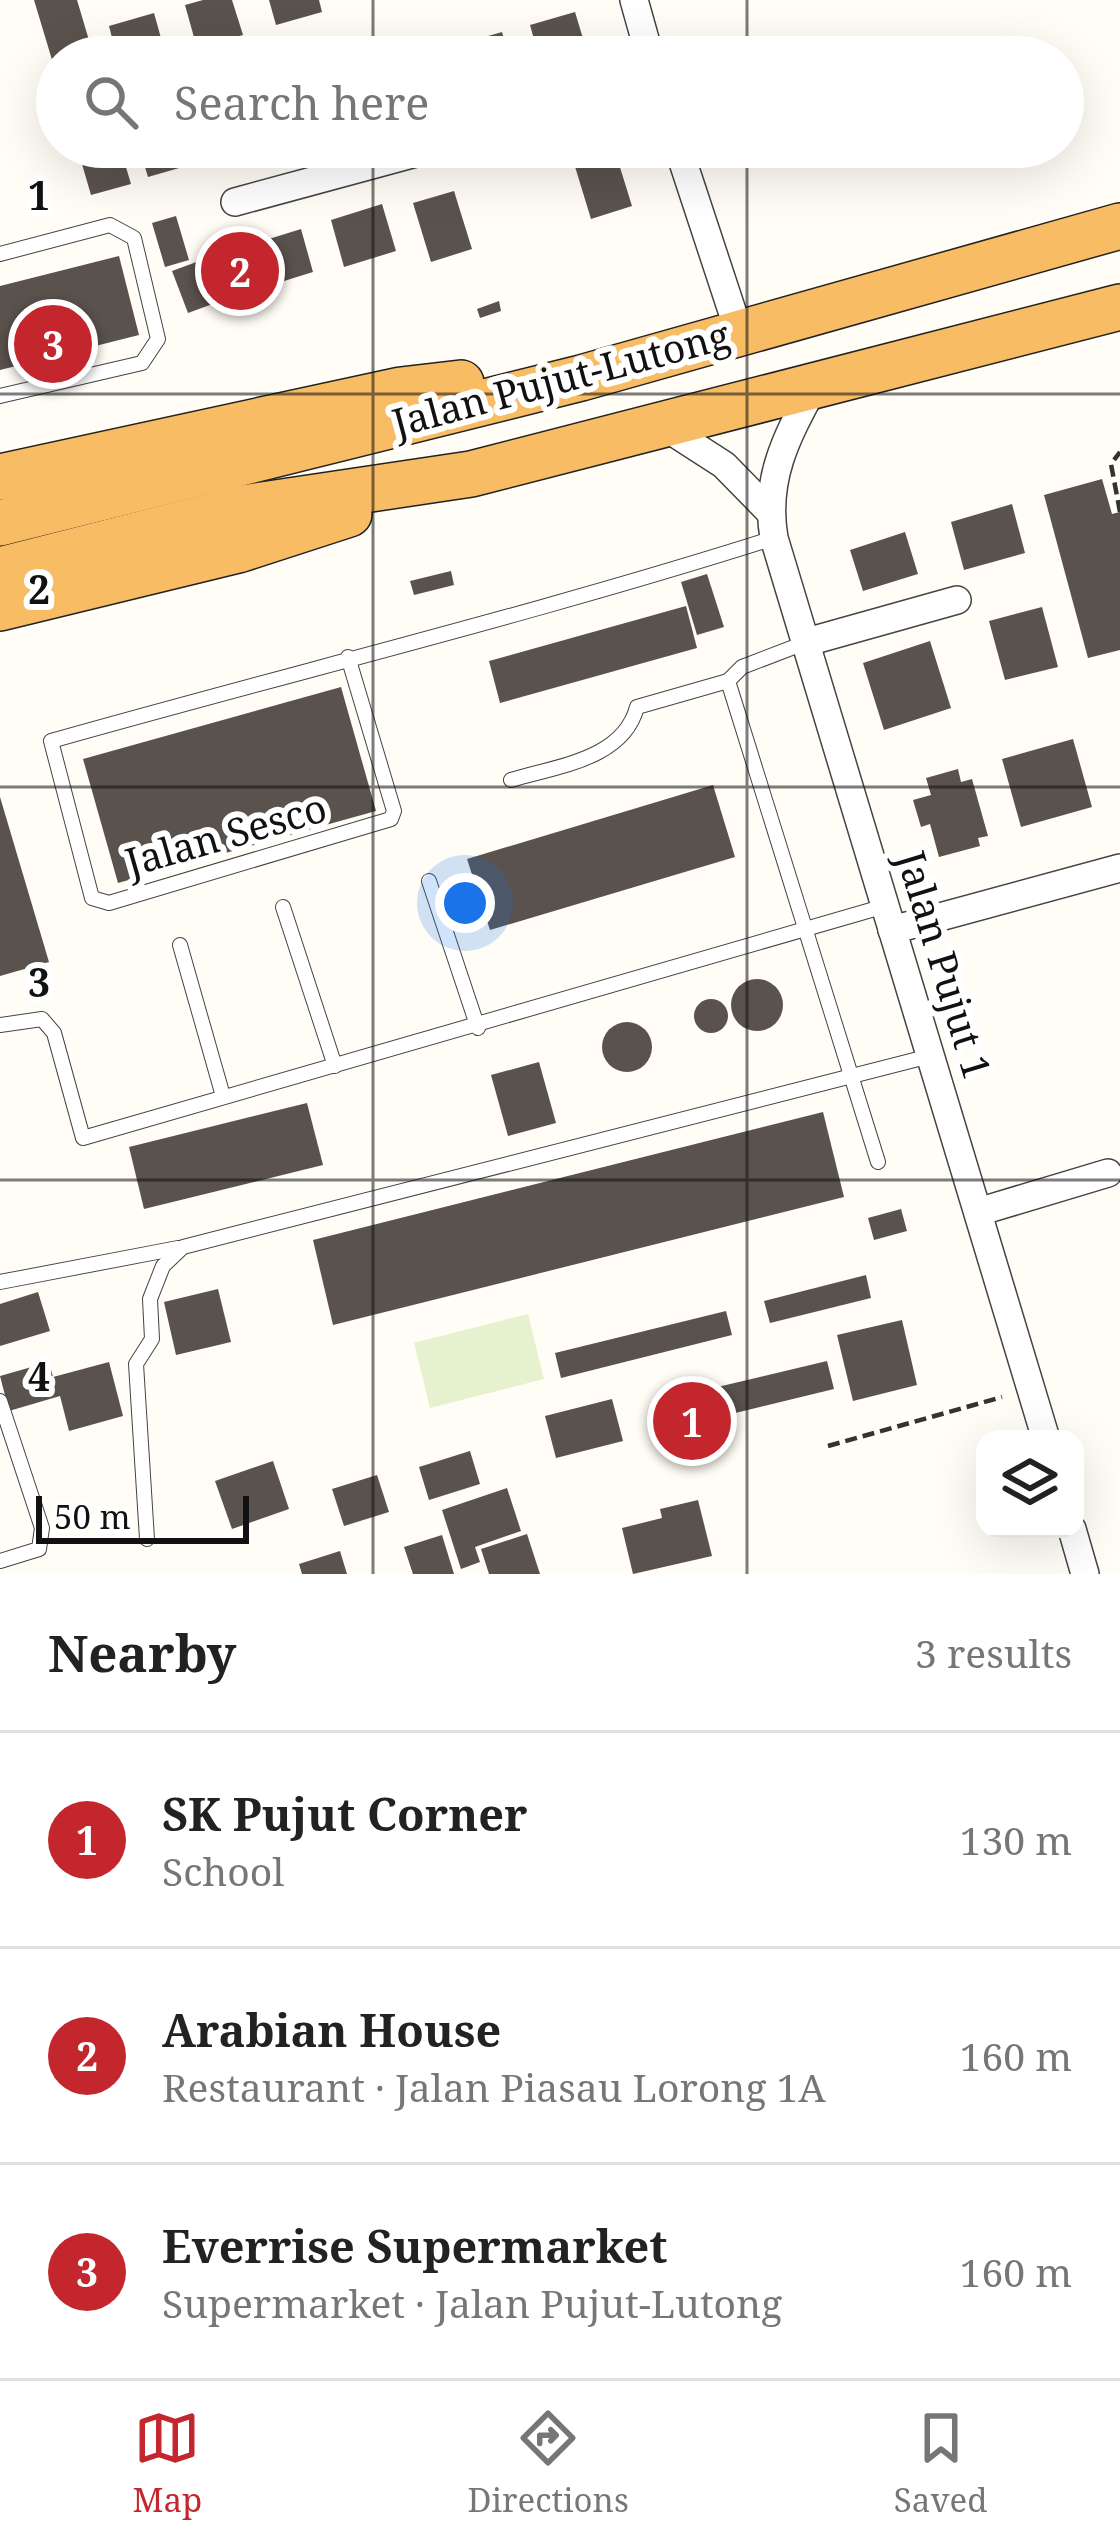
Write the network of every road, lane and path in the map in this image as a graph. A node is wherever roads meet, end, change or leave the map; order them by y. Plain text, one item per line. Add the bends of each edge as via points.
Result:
1 (634, 0) edge
2 (644, 36) edge
3 (360, 168) edge
4 (686, 168) edge
5 (235, 202) dead end
6 (1120, 226) edge
7 (0, 254) edge
8 (1120, 307) edge
9 (739, 332) junction
10 (630, 364) junction
11 (813, 388) junction
12 (0, 396) edge
13 (662, 425) junction
14 (1120, 452) edge
15 (471, 474) junction
16 (0, 477) edge
17 (1120, 512) edge
18 (0, 523) edge
19 (772, 525) junction
20 (0, 570) edge
21 (957, 601) dead end
22 (0, 608) edge
23 (807, 642) junction
24 (348, 657) junction
25 (728, 681) junction
26 (511, 780) dead end
27 (1120, 868) edge
28 (429, 881) dead end
29 (283, 907) dead end
30 (888, 918) junction
31 (805, 931) junction
32 (180, 945) dead end
33 (0, 1025) edge
34 (478, 1028) junction
35 (930, 1056) junction
36 (335, 1066) junction
37 (854, 1075) junction
38 (223, 1096) junction
39 (878, 1162) dead end
40 (1108, 1173) dead end
41 (978, 1211) junction
42 (183, 1247) junction
43 (0, 1282) edge
44 (1031, 1389) junction
45 (0, 1401) edge
46 (1043, 1430) edge
47 (828, 1446) dead end
48 (1074, 1538) edge
49 (147, 1539) dead end
50 (0, 1561) edge
51 (1084, 1574) edge

1 - 2 street
3 - 5 street
4 - 9 street
6 - 9 highway, Jalan Pujut-Lutong
7 - 12 lane via 110,225 122,231 134,238 158,339 142,363
8 - 11 highway, Jalan Pujut-Lutong
9 - 10 highway, Jalan Pujut-Lutong
10 - 16 highway via 401,390
10 - 18 highway, Jalan Pujut-Lutong
11 - 13 highway, Jalan Pujut-Lutong
11 - 19 street, Jalan Pujut 1 via 778,453
13 - 15 highway, Jalan Pujut-Lutong
13 - 19 street, Jalan Pujut 1 via 724,465
14 - 17 path via 1111,464
15 - 20 highway, Jalan Pujut-Lutong via 243,508
15 - 22 highway via 238,550
19 - 23 street, Jalan Pujut 1
19 - 24 lane, Jalan Sesco
21 - 23 street
23 - 25 lane via 742,667
23 - 30 street, Jalan Pujut 1
24 - 24 lane, Jalan Sesco via 51,741 92,898 109,903 391,820
25 - 26 lane via 637,707 633,724 599,753
25 - 31 lane
27 - 30 street
28 - 34 lane
29 - 36 lane
30 - 31 lane
30 - 35 street, Jalan Pujut 1
31 - 34 lane
31 - 37 lane
32 - 38 lane
33 - 38 lane via 42,1019 54,1033 83,1138
34 - 36 lane
35 - 37 lane
35 - 41 street, Jalan Pujut 1
36 - 38 lane
37 - 39 lane
37 - 42 lane
40 - 41 street
41 - 44 street, Jalan Pujut 1
42 - 43 lane
42 - 49 lane via 163,1266 150,1300 152,1339 136,1364
44 - 46 street, Jalan Pujut 1
44 - 47 path
45 - 50 lane via 42,1528 39,1549
48 - 51 street

